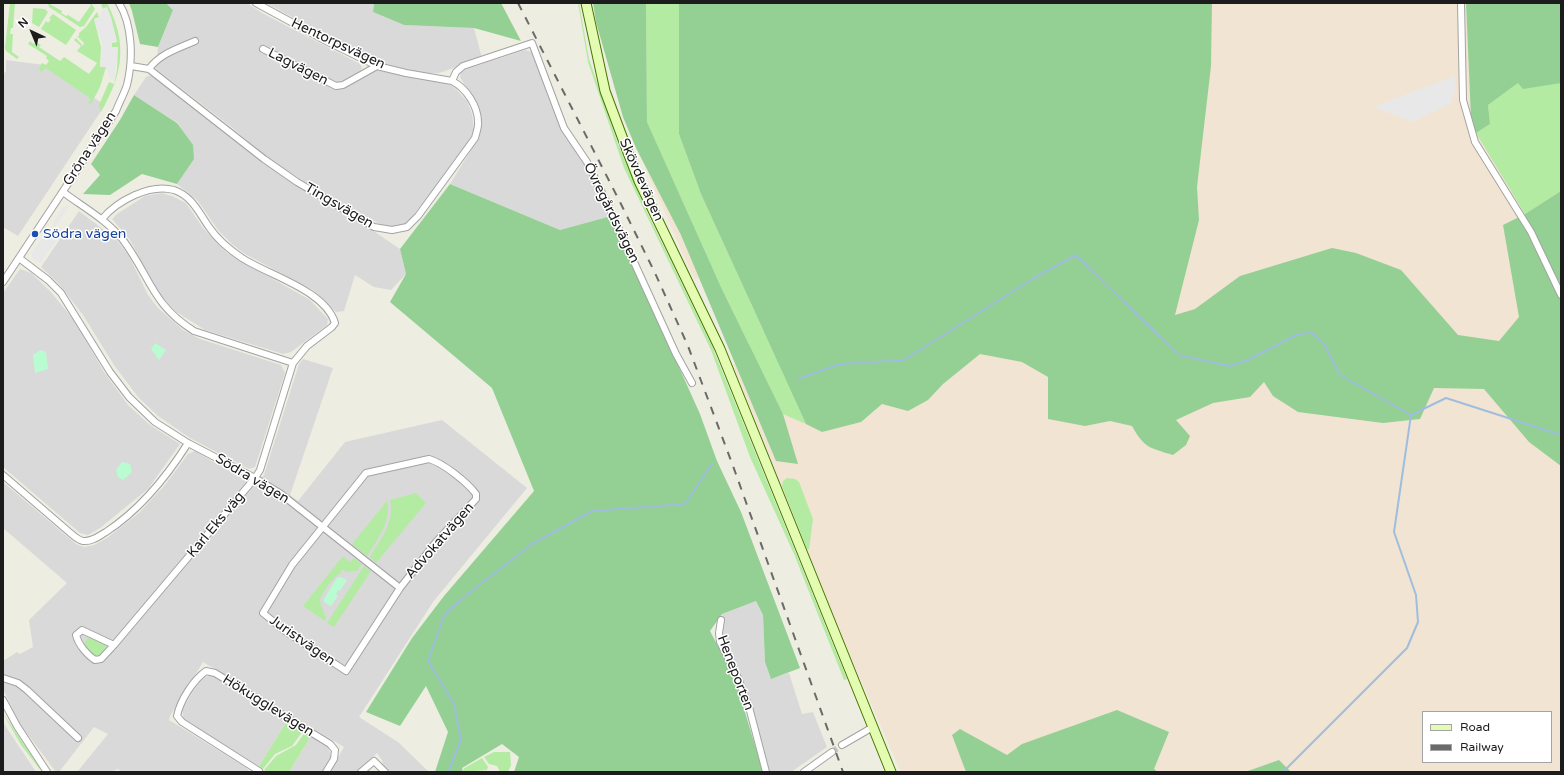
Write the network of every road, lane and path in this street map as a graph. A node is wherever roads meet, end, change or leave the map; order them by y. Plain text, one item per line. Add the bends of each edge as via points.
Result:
1 (119, 3) edge
2 (256, 3) edge
3 (586, 3) edge
4 (1461, 3) edge
5 (195, 41) dead end
6 (263, 49) dead end
7 (131, 66) junction
8 (377, 66) junction
9 (149, 69) junction
10 (452, 81) junction
11 (63, 192) junction
12 (102, 219) junction
13 (19, 258) junction
14 (3, 282) edge
15 (1561, 295) edge
16 (293, 363) junction
17 (692, 383) dead end
18 (188, 443) junction
19 (3, 475) edge
20 (255, 478) junction
21 (323, 527) junction
22 (400, 588) junction
23 (721, 620) dead end
24 (114, 645) junction
25 (3, 678) edge
26 (3, 700) edge
27 (873, 727) junction
28 (78, 738) dead end
29 (842, 745) tunnel mouth
30 (832, 752) tunnel mouth
31 (47, 772) edge
32 (260, 772) edge
33 (326, 772) edge
34 (361, 772) edge
35 (385, 772) edge
36 (766, 772) edge
37 (804, 772) edge
38 (891, 772) edge

1 - 7 street, Gröna vägen via 128,29
2 - 8 street, Hentorpsvägen
3 - 27 main road, Skövdevägen via 605,91 639,181 720,349
4 - 15 street via 1463,100 1475,142 1531,232
5 - 9 street via 154,62
6 - 8 street, Lagvägen via 336,86 343,85
7 - 9 street, Tingsvägen
7 - 11 street, Gröna vägen via 116,111
8 - 10 street, Hentorpsvägen via 406,74
9 - 10 street, Tingsvägen via 297,182 374,227 392,230 407,227 418,216 475,138 478,122 474,105 466,92
10 - 17 street, Övregårdsvägen via 456,72 463,66 532,43 562,122 587,162 676,354
11 - 12 street
11 - 13 street, Gröna vägen
12 - 16 street via 130,249 162,305 183,324 208,337
12 - 16 street via 133,196 149,189 161,188 186,196 197,207 209,228 228,247 315,298 333,317 335,323 332,327 307,346
13 - 14 street, Gröna vägen
13 - 18 street, Södra vägen via 61,293 110,372 129,397 155,422
16 - 20 street, Karl Eks väg via 260,470
18 - 19 street via 158,486 132,513 97,537 86,541 78,539
18 - 20 street, Södra vägen
20 - 21 street, Södra vägen via 281,494
20 - 24 street, Karl Eks väg
21 - 22 street, Södra vägen
21 - 22 street, Juristvägen via 283,578 263,613 285,631 346,671
21 - 22 street, Advokatvägen via 366,473 429,459 438,461 474,490 476,499 436,542
23 - 36 street, Heneporten via 718,633 720,642 749,707
24 - 24 street, Karl Eks väg via 101,660 95,660 89,656 76,635 82,630
25 - 28 street via 18,683 27,690
26 - 31 street
27 - 29 street
27 - 38 main road, Skövdevägen
30 - 37 street
32 - 33 street, Hökugglevägen via 182,722 178,716 179,708 198,676 206,672 215,673 330,744 335,750 334,759
34 - 35 street via 374,761

